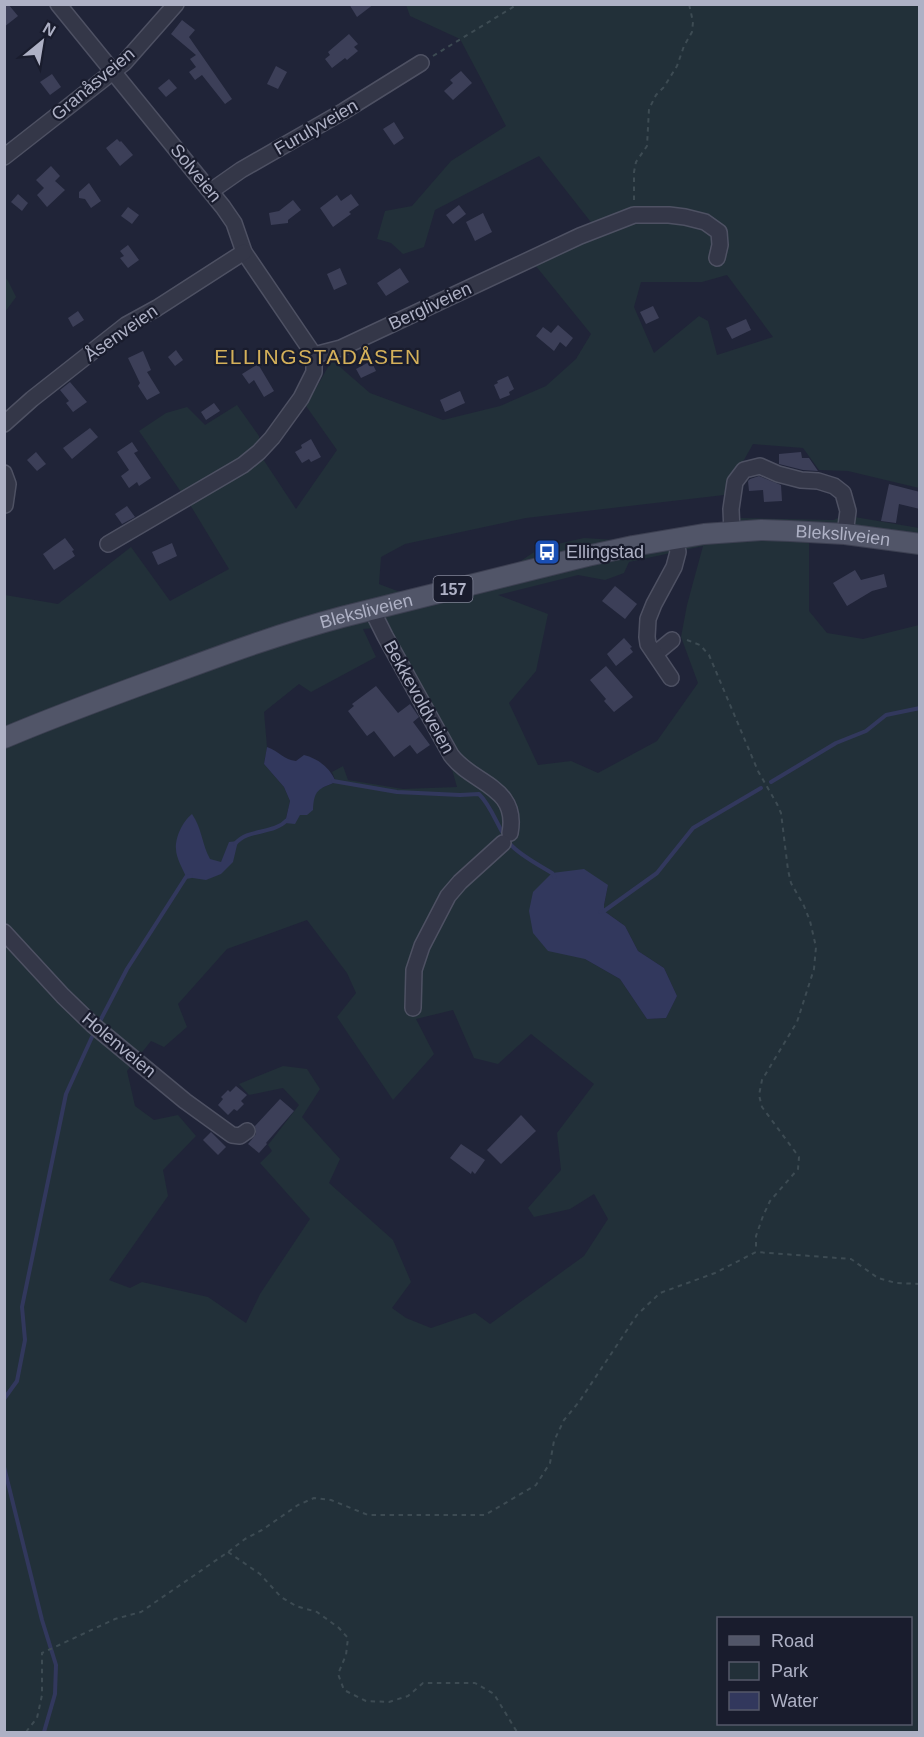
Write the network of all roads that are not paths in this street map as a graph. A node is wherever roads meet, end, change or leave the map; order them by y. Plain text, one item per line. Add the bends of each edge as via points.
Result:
1 (58, 4) edge
2 (176, 4) edge
3 (421, 63) road end
4 (113, 73) junction
5 (4, 157) edge
6 (211, 191) junction
7 (244, 252) junction
8 (717, 258) dead end
9 (314, 355) junction
10 (4, 424) edge
11 (4, 473) edge
12 (5, 505) edge
13 (732, 532) junction
14 (845, 534) junction
15 (675, 538) junction
16 (108, 544) dead end
17 (920, 544) edge
18 (372, 610) junction
19 (672, 640) road end
20 (655, 654) junction
21 (671, 678) dead end
22 (4, 738) edge
23 (4, 932) edge
24 (414, 1008) dead end
25 (247, 1131) dead end

1 - 4 street, Solveien
2 - 4 street, Granåsveien
3 - 6 street, Furulyveien
4 - 5 street, Granåsveien
4 - 6 street, Solveien
6 - 7 street, Solveien via 234,223
7 - 9 street, Solveien
7 - 10 street, Åsenveien via 126,325
8 - 9 street, Bergliveien via 719,232 705,222 669,215 634,215 580,236 341,348
9 - 16 street via 309,383 294,409 259,452
11 - 12 street via 8,484
13 - 14 main road, Bleksliveien / 157
13 - 14 street via 735,482 744,470 760,466 778,474 834,486 843,493 848,511
13 - 15 main road, Bleksliveien / 157
14 - 17 main road, Bleksliveien / 157
15 - 18 main road, Bleksliveien / 157
15 - 20 street via 678,552 674,567 648,619 646,637
18 - 22 main road, Bleksliveien / 157 via 252,644
18 - 24 street, Bekkevoldveien via 451,755 461,768 502,795 510,814 506,838 448,896 422,946 414,970
19 - 20 street
20 - 21 street
23 - 25 street, Holenveien via 93,1025 185,1101 232,1135 240,1136

